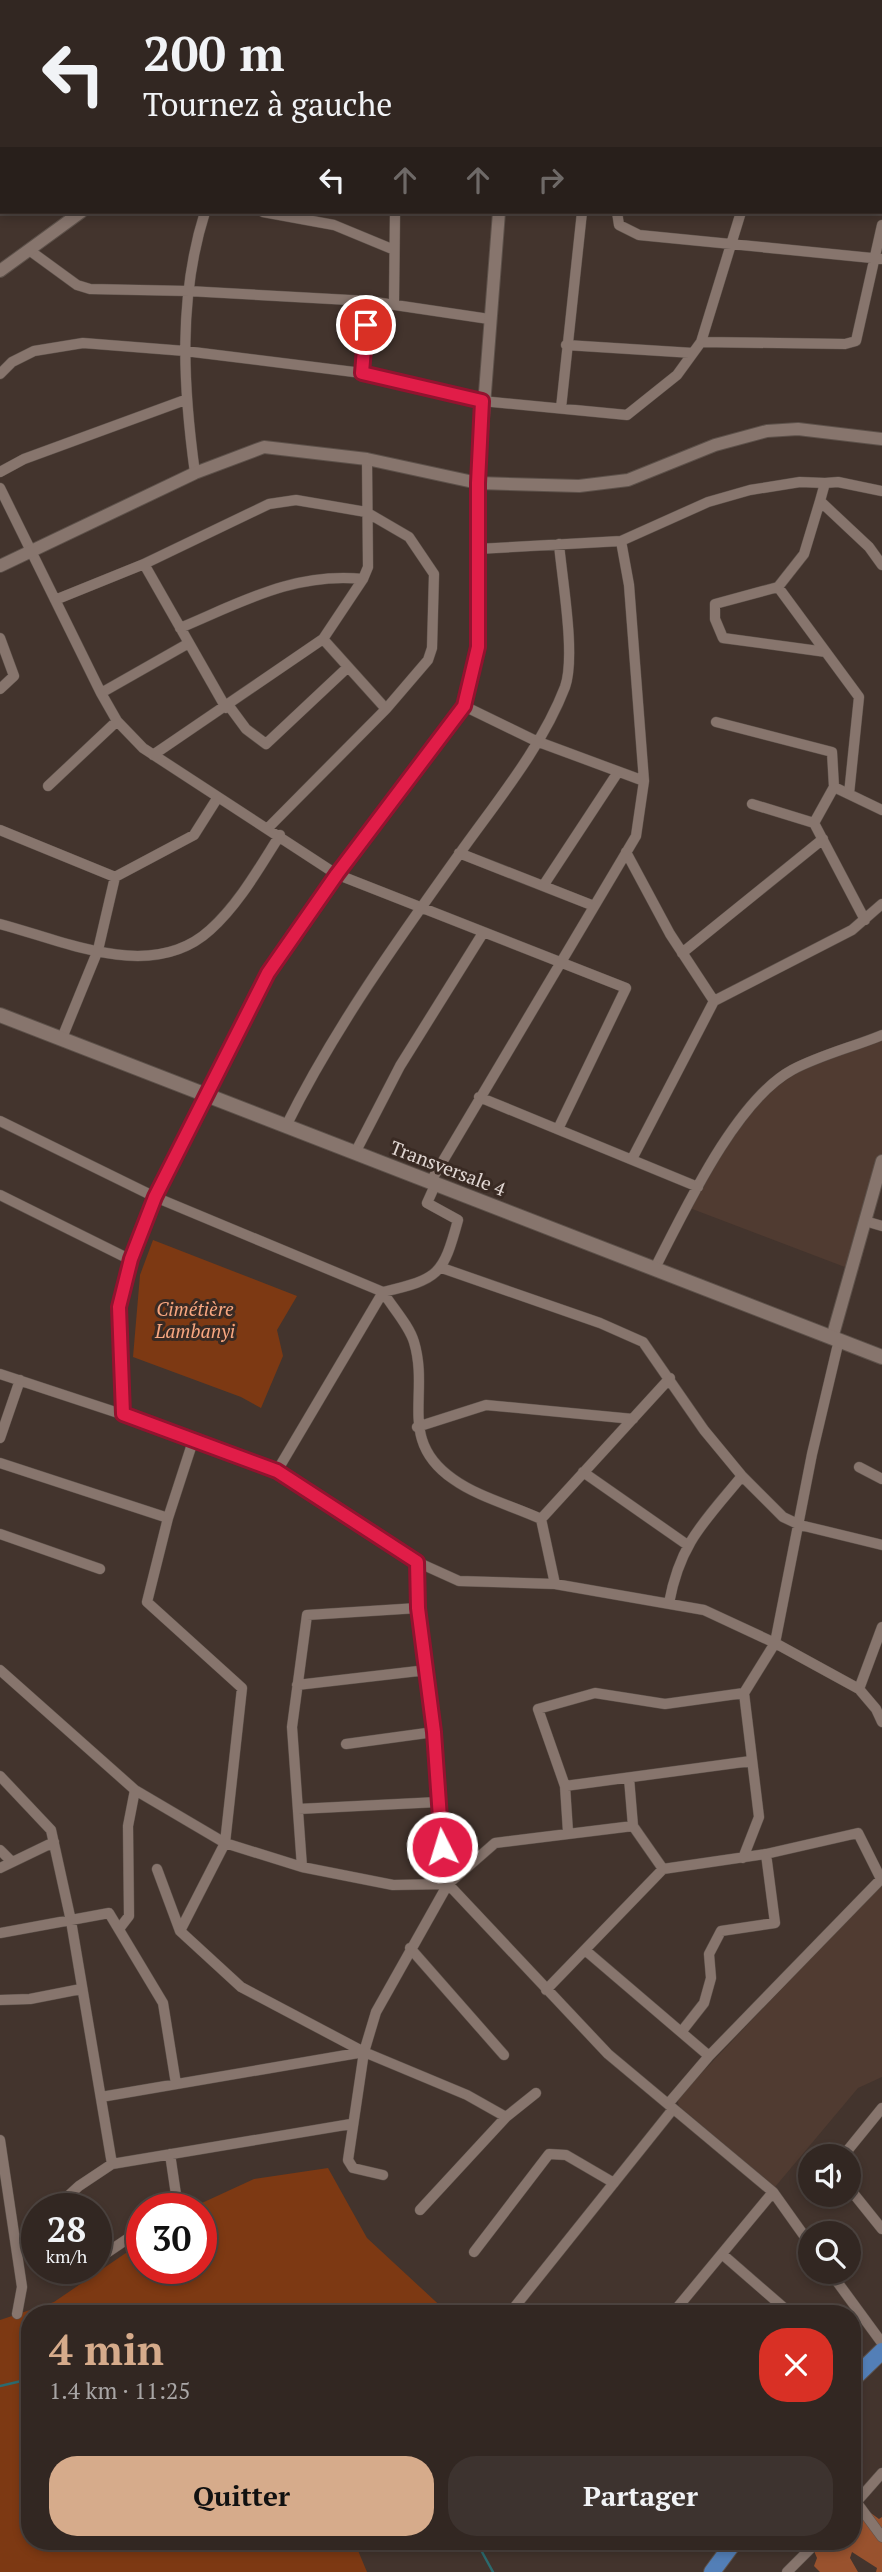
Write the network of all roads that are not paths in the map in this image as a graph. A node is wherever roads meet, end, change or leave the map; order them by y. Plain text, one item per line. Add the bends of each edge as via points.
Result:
1 (78, 214) edge
2 (204, 214) edge
3 (274, 214) edge
4 (335, 214) edge
5 (394, 214) edge
6 (499, 214) edge
7 (582, 214) edge
8 (617, 214) edge
9 (740, 214) edge
10 (334, 225) junction
11 (882, 225) edge
12 (732, 244) junction
13 (393, 249) junction
14 (29, 250) junction
15 (877, 258) edge
16 (0, 271) edge
17 (188, 290) junction
18 (368, 301) junction
19 (394, 303) junction
20 (489, 319) junction
21 (701, 342) junction
22 (566, 345) junction
23 (185, 351) junction
24 (693, 353) junction
25 (362, 373) junction
26 (0, 374) edge
27 (185, 400) junction
28 (482, 401) junction
29 (561, 408) junction
30 (882, 439) edge
31 (367, 460) junction
32 (0, 472) edge
33 (195, 473) junction
34 (478, 483) junction
35 (825, 483) junction
36 (0, 488) edge
37 (882, 491) edge
38 (820, 501) junction
39 (366, 512) junction
40 (621, 541) junction
41 (559, 544) junction
42 (477, 549) junction
43 (31, 551) junction
44 (144, 564) junction
45 (882, 565) edge
46 (0, 566) edge
47 (363, 579) junction
48 (778, 587) junction
49 (55, 600) junction
50 (180, 628) junction
51 (0, 638) edge
52 (323, 639) junction
53 (189, 643) junction
54 (827, 652) junction
55 (348, 667) junction
56 (0, 689) edge
57 (101, 694) junction
58 (464, 706) junction
59 (228, 707) junction
60 (386, 709) junction
61 (117, 721) junction
62 (716, 722) dead end
63 (537, 740) junction
64 (153, 755) junction
65 (618, 772) junction
66 (644, 781) junction
67 (48, 786) dead end
68 (834, 787) junction
69 (849, 794) junction
70 (218, 797) junction
71 (752, 804) dead end
72 (882, 810) edge
73 (814, 823) junction
74 (268, 828) junction
75 (0, 830) edge
76 (280, 835) junction
77 (823, 839) junction
78 (626, 852) junction
79 (459, 853) junction
80 (337, 874) junction
81 (115, 877) junction
82 (542, 886) junction
83 (882, 904) edge
84 (594, 906) junction
85 (423, 907) junction
86 (866, 920) junction
87 (0, 924) edge
88 (483, 933) junction
89 (98, 950) junction
90 (682, 953) junction
91 (563, 963) junction
92 (714, 1001) junction
93 (0, 1015) edge
94 (882, 1035) edge
95 (62, 1038) junction
96 (206, 1094) junction
97 (479, 1097) junction
98 (0, 1121) edge
99 (286, 1126) junction
100 (558, 1129) junction
101 (355, 1153) junction
102 (632, 1159) junction
103 (882, 1160) edge
104 (434, 1182) junction
105 (698, 1186) junction
106 (0, 1195) edge
107 (155, 1197) junction
108 (865, 1221) junction
109 (882, 1226) edge
110 (131, 1259) junction
111 (442, 1268) junction
112 (654, 1270) junction
113 (383, 1292) junction
114 (836, 1339) junction
115 (882, 1357) edge
116 (0, 1374) edge
117 (670, 1378) junction
118 (20, 1380) junction
119 (123, 1414) junction
120 (633, 1419) junction
121 (417, 1427) junction
122 (0, 1438) edge
123 (194, 1438) junction
124 (0, 1463) edge
125 (859, 1467) dead end
126 (277, 1471) junction
127 (583, 1472) junction
128 (742, 1476) junction
129 (882, 1479) edge
130 (168, 1518) junction
131 (541, 1519) junction
132 (800, 1525) junction
133 (0, 1534) edge
134 (687, 1544) junction
135 (882, 1545) edge
136 (417, 1562) junction
137 (100, 1569) dead end
138 (555, 1584) junction
139 (669, 1603) junction
140 (418, 1608) junction
141 (882, 1627) edge
142 (775, 1643) junction
143 (0, 1670) edge
144 (427, 1670) junction
145 (298, 1685) junction
146 (859, 1689) junction
147 (744, 1693) junction
148 (882, 1722) edge
149 (434, 1732) junction
150 (346, 1744) dead end
151 (751, 1761) junction
152 (0, 1776) edge
153 (629, 1777) junction
154 (565, 1786) junction
155 (135, 1790) junction
156 (438, 1802) junction
157 (298, 1809) junction
158 (633, 1826) junction
159 (568, 1832) junction
160 (54, 1842) junction
161 (225, 1843) junction
162 (0, 1850) edge
163 (766, 1854) junction
164 (743, 1858) junction
165 (12, 1862) junction
166 (302, 1867) junction
167 (0, 1868) edge
168 (157, 1869) dead end
169 (663, 1869) junction
170 (882, 1878) edge
171 (448, 1884) junction
172 (71, 1921) junction
173 (119, 1929) junction
174 (180, 1931) junction
175 (0, 1933) edge
176 (410, 1948) junction
177 (585, 1950) junction
178 (81, 1989) junction
179 (546, 1990) junction
180 (0, 2000) edge
181 (682, 2031) junction
182 (364, 2052) junction
183 (505, 2055) dead end
184 (709, 2056) junction
185 (176, 2084) junction
186 (536, 2093) dead end
187 (101, 2097) junction
188 (670, 2107) junction
189 (882, 2108) edge
190 (506, 2118) junction
191 (352, 2124) junction
192 (853, 2144) edge
193 (1, 2148) edge
194 (170, 2154) junction
195 (112, 2164) junction
196 (383, 2175) dead end
197 (614, 2183) junction
198 (773, 2192) junction
199 (71, 2193) edge
200 (176, 2193) edge
201 (861, 2202) edge
202 (421, 2210) dead end
203 (798, 2227) edge
204 (882, 2227) edge
205 (21, 2241) edge
206 (18, 2244) junction
207 (474, 2252) dead end
208 (722, 2254) junction
209 (839, 2284) edge
210 (516, 2305) edge
211 (680, 2305) edge
212 (781, 2305) edge
213 (854, 2305) edge
214 (17, 2314) dead end
215 (861, 2314) edge
216 (882, 2343) edge
217 (882, 2351) edge
218 (861, 2368) edge
219 (882, 2473) edge
220 (861, 2497) edge
221 (861, 2513) edge
222 (882, 2538) edge
223 (728, 2550) edge
224 (809, 2550) edge
225 (712, 2572) edge
226 (787, 2572) edge

1 - 14 street
2 - 17 street via 193,250
3 - 10 street
4 - 10 street
5 - 13 street
6 - 20 street
7 - 22 street
8 - 12 street via 619,225 627,232
9 - 12 street
10 - 13 street
11 - 15 street
12 - 15 street
12 - 21 street
13 - 19 street
14 - 16 street
14 - 17 street via 77,285 90,289
15 - 21 street via 856,341
17 - 18 street
17 - 23 street
18 - 19 street
18 - 25 street
19 - 20 street
20 - 28 street
21 - 24 street
22 - 24 street
22 - 29 street
23 - 25 street
23 - 26 street via 83,343 34,351
23 - 27 street
24 - 29 street via 677,375 627,415
25 - 28 street
27 - 32 street
27 - 33 street
28 - 29 street
28 - 34 street
30 - 34 street via 767,430 628,480 579,486
31 - 33 street via 264,447
31 - 34 street
31 - 39 street
33 - 43 street
34 - 42 street
35 - 37 street
35 - 38 street
35 - 40 street via 800,482 708,502
36 - 43 street
38 - 45 street
38 - 48 street via 804,554
39 - 44 street via 296,500 269,504
39 - 47 street via 368,567
39 - 60 street via 409,537 434,574 428,660
40 - 41 street
40 - 66 street via 629,585
41 - 42 street
41 - 63 street via 569,662 565,686
42 - 58 street via 478,647
43 - 46 street
43 - 49 street
44 - 49 street
44 - 50 street
47 - 50 street via 333,576 287,583
47 - 52 street
48 - 54 street
48 - 54 street via 715,604 723,638
49 - 57 street
50 - 53 street
51 - 56 street via 14,676
52 - 55 street
52 - 59 street
53 - 57 street
53 - 59 street
54 - 69 street via 859,697
55 - 59 street via 266,744
55 - 60 street
57 - 61 street
58 - 63 street
58 - 80 street
59 - 64 street
60 - 74 street
61 - 64 street
61 - 67 street
62 - 68 street via 832,752
63 - 65 street
63 - 79 street
64 - 70 street
65 - 66 street
65 - 82 street
66 - 78 street via 636,835
68 - 69 street
68 - 73 street
69 - 72 street
70 - 74 street
70 - 81 street via 194,835
71 - 73 street
73 - 77 street
74 - 76 street
75 - 81 street
76 - 80 street
76 - 89 street via 242,894 209,931 186,947 162,956 131,957
77 - 86 street
77 - 90 street
78 - 84 street
78 - 90 street
79 - 82 street
79 - 85 street
80 - 85 street
80 - 96 street via 268,973
81 - 89 street
82 - 84 street
83 - 86 street
84 - 91 street
85 - 88 street
85 - 99 street via 317,1064
86 - 92 street
87 - 89 street
88 - 91 street
88 - 101 street via 400,1066
89 - 95 street
90 - 92 street
91 - 97 street
91 - 100 street via 626,988
92 - 102 street
93 - 95 main road, Transversale 4
94 - 105 street via 791,1070 756,1098
95 - 96 main road, Transversale 4
96 - 99 main road, Transversale 4
96 - 107 street
97 - 100 street
97 - 104 street
98 - 107 street
99 - 101 main road, Transversale 4
100 - 102 street
101 - 104 main road, Transversale 4
102 - 105 street
103 - 108 street
104 - 111 street via 427,1203 458,1220
104 - 112 main road, Transversale 4
105 - 112 street
106 - 110 street
107 - 110 street
107 - 113 street
108 - 109 street
108 - 114 street
110 - 119 street via 119,1307
111 - 113 street via 415,1285
111 - 117 street via 643,1342
112 - 114 main road, Transversale 4
113 - 121 street via 414,1339 420,1374
113 - 126 street
114 - 115 main road, Transversale 4
114 - 132 street
116 - 118 street
117 - 120 street
117 - 128 street
118 - 119 street
118 - 122 street
119 - 123 street
120 - 121 street via 486,1405
120 - 127 street
121 - 131 street via 435,1463 454,1480
123 - 126 street
123 - 130 street
124 - 130 street
125 - 129 street
126 - 136 street
127 - 131 street
127 - 134 street
128 - 132 street via 783,1517
128 - 134 street
130 - 161 street via 146,1602 242,1688
131 - 138 street
132 - 135 street
132 - 142 street
133 - 137 street
134 - 139 street
136 - 138 street via 458,1581
136 - 140 street
138 - 139 street
139 - 142 street via 704,1610
140 - 144 street
140 - 145 street via 307,1615
141 - 146 street
142 - 146 street
142 - 147 street
143 - 155 street
144 - 145 street
144 - 149 street
145 - 157 street via 292,1727
146 - 148 street
147 - 151 street
147 - 154 street via 665,1704 595,1693 538,1709
149 - 150 street
149 - 156 street
151 - 153 street
151 - 164 street via 759,1817
152 - 160 street via 51,1830
153 - 154 street
153 - 158 street
154 - 159 street
155 - 161 street
155 - 173 street via 128,1826 129,1916
156 - 157 street
156 - 171 street
157 - 166 street
158 - 159 street
158 - 169 street
159 - 171 street via 495,1843
160 - 165 street
160 - 172 street
161 - 166 street
161 - 174 street
162 - 165 street
163 - 164 street
163 - 170 street via 858,1832
163 - 181 street via 775,1923 721,1931 709,1954 711,1978 704,2003
164 - 169 street
165 - 167 street
166 - 171 street via 393,1885
168 - 174 street
169 - 177 street
170 - 184 street
171 - 176 street
171 - 179 street
172 - 173 street via 109,1913
172 - 175 street
172 - 178 street
173 - 185 street via 163,2003
174 - 182 street via 241,1987
176 - 182 street via 376,2012
176 - 183 street
177 - 179 street
177 - 181 street
178 - 180 street
178 - 187 street
179 - 188 street via 608,2054
181 - 184 street
182 - 185 street
182 - 190 street via 467,2095
182 - 191 street
184 - 188 street
185 - 187 street
186 - 190 street
187 - 195 street
188 - 197 street
188 - 198 street
189 - 192 street
190 - 202 street
191 - 194 street
191 - 196 street via 348,2160 353,2168
193 - 206 street
194 - 195 street
194 - 200 street
195 - 199 street
197 - 207 street via 566,2155 550,2154
197 - 210 street
198 - 203 street
198 - 208 street
201 - 204 street
205 - 206 street
206 - 214 street via 22,2287
208 - 211 street
208 - 212 street
209 - 213 street
215 - 216 street
217 - 218 main road
219 - 220 street
221 - 222 street
223 - 225 main road
224 - 226 street

